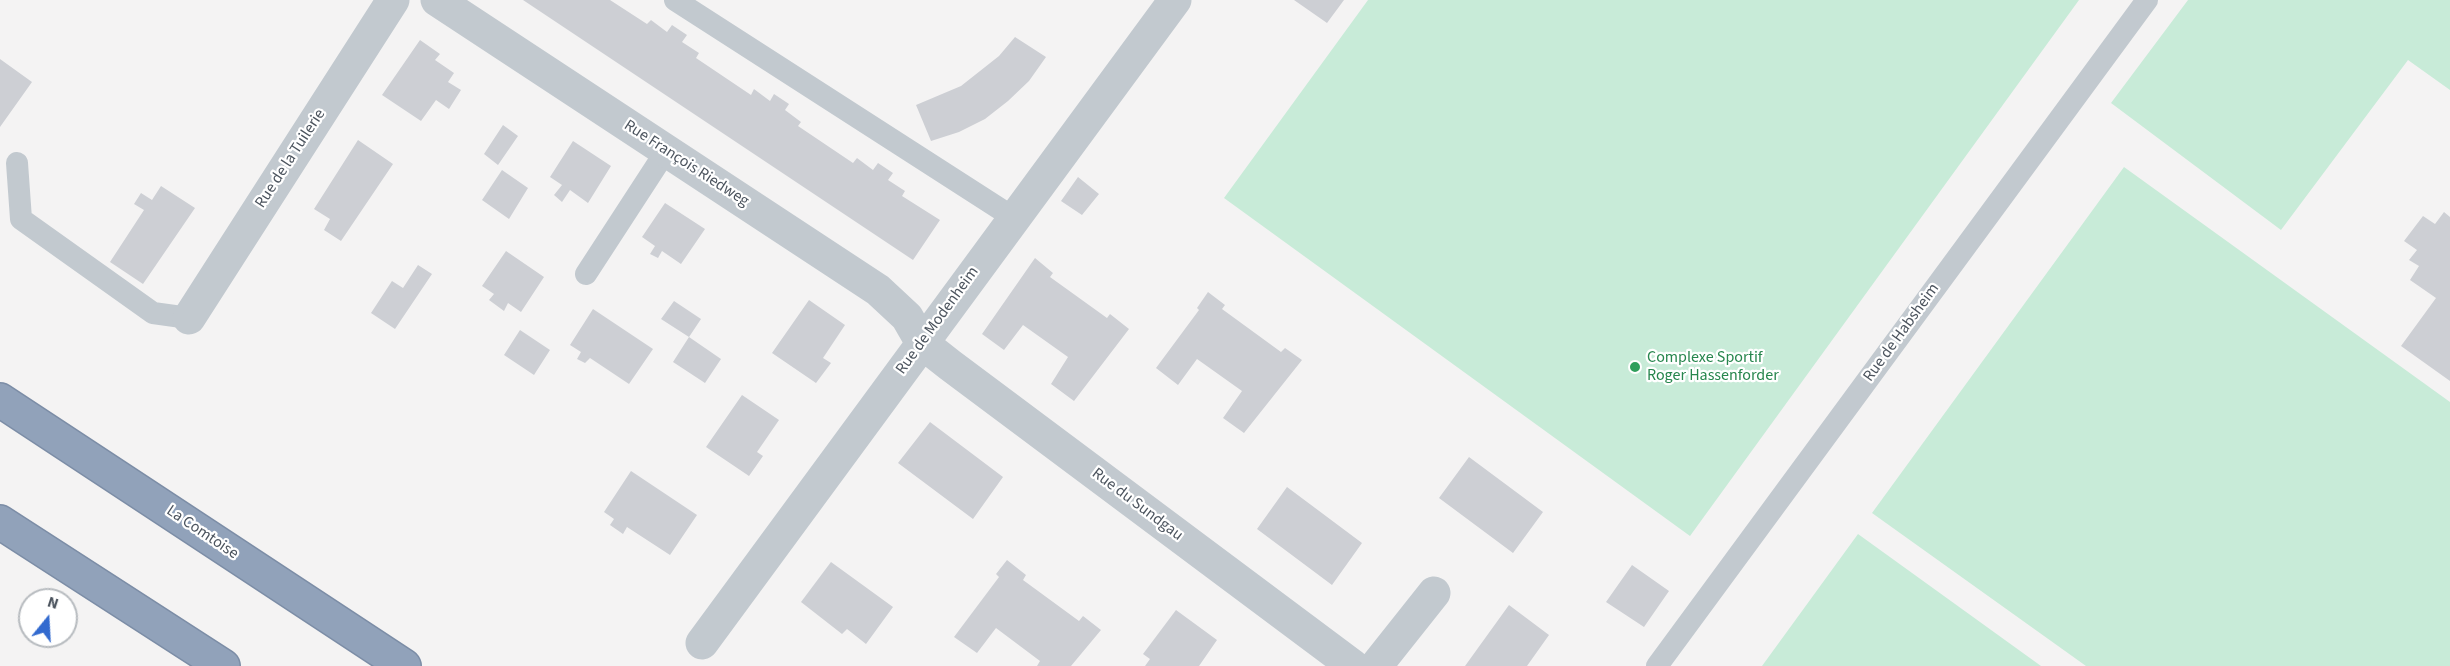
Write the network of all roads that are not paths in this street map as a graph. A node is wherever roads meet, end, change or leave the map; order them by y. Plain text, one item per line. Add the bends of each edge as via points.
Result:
1 (393, 0) edge
2 (437, 0) edge
3 (675, 0) edge
4 (1174, 0) edge
5 (2147, 0) edge
6 (666, 151) junction
7 (17, 163) dead end
8 (1014, 218) junction
9 (586, 274) dead end
10 (189, 318) joint
11 (922, 343) junction
12 (0, 400) edge
13 (0, 522) edge
14 (1434, 593) dead end
15 (702, 643) dead end
16 (223, 666) edge
17 (404, 666) edge
18 (1353, 666) edge
19 (1376, 666) edge
20 (1658, 666) edge

1 - 10 street, Rue de la Tuilerie
2 - 6 street, Rue François Riedweg
3 - 8 lane
4 - 8 street, Rue de Modenheim
5 - 20 lane, Rue de Habsheim
6 - 9 lane
6 - 11 street, Rue François Riedweg via 878,290 907,317
7 - 10 lane via 21,219 153,313
8 - 11 street, Rue de Modenheim
11 - 15 street, Rue de Modenheim
11 - 18 street, Rue du Sundgau
12 - 17 highway, La Comtoise
13 - 16 highway
14 - 19 street

